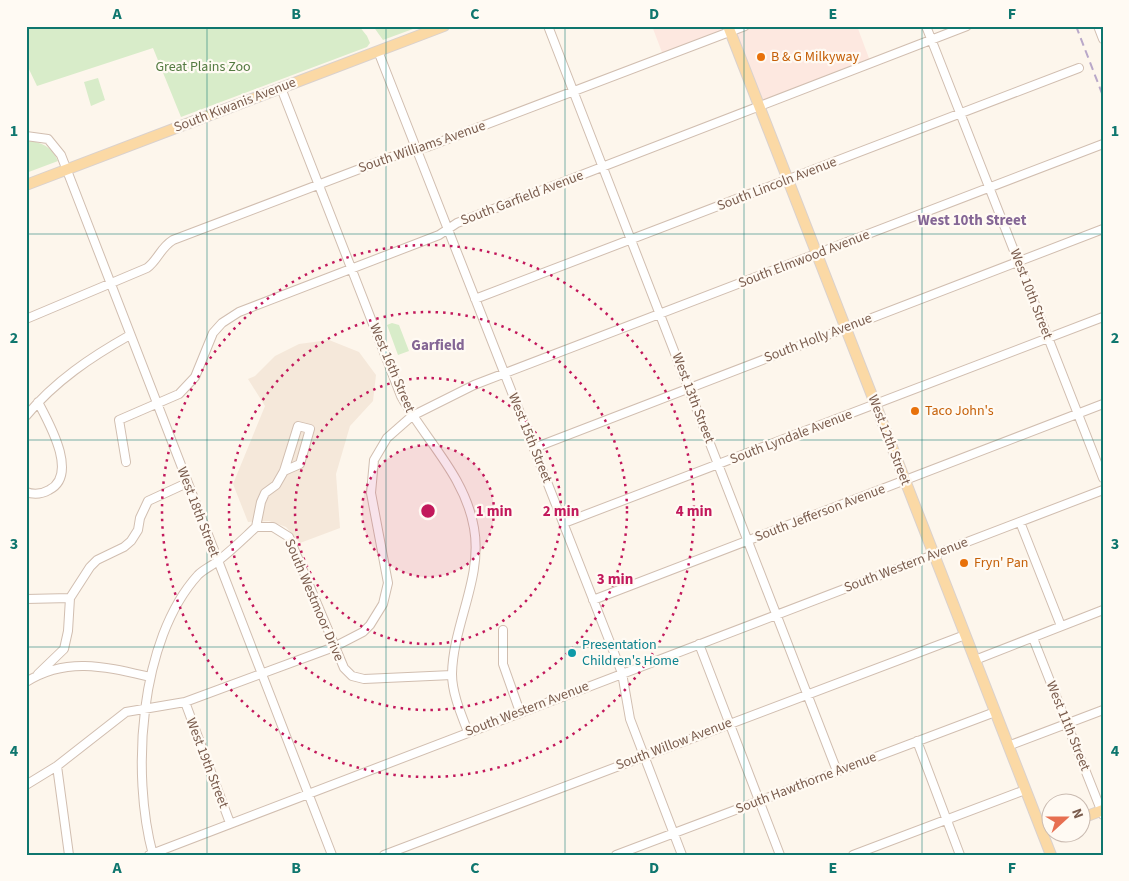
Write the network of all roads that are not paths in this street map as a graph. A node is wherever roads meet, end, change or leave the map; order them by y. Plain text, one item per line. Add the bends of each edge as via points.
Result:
1 (444, 26) edge
2 (548, 26) edge
3 (745, 26) edge
4 (926, 26) edge
5 (967, 26) edge
6 (1098, 26) edge
7 (729, 29) edge
8 (1103, 39) edge
9 (931, 40) junction
10 (378, 51) junction
11 (1079, 68) dead end
12 (281, 88) junction
13 (573, 92) junction
14 (759, 106) junction
15 (960, 115) junction
16 (26, 136) edge
17 (1103, 144) edge
18 (417, 150) junction
19 (602, 166) junction
20 (66, 170) junction
21 (788, 180) junction
22 (318, 184) junction
23 (26, 185) edge
24 (989, 188) junction
25 (448, 229) junction
26 (1103, 229) edge
27 (631, 240) junction
28 (816, 254) junction
29 (1018, 262) junction
30 (351, 268) junction
31 (111, 284) junction
32 (475, 299) junction
33 (660, 314) junction
34 (1103, 317) edge
35 (26, 319) edge
36 (845, 328) junction
37 (130, 335) junction
38 (1048, 337) junction
39 (504, 374) junction
40 (690, 388) junction
41 (38, 402) junction
42 (1103, 404) edge
43 (157, 405) junction
44 (875, 405) junction
45 (1078, 414) junction
46 (26, 416) edge
47 (412, 416) junction
48 (534, 448) junction
49 (126, 462) dead end
50 (719, 464) junction
51 (284, 472) junction
52 (1103, 478) edge
53 (905, 481) junction
54 (187, 482) junction
55 (1103, 490) edge
56 (26, 492) edge
57 (1020, 522) junction
58 (564, 523) junction
59 (256, 527) junction
60 (749, 540) junction
61 (933, 554) junction
62 (218, 562) junction
63 (70, 598) junction
64 (26, 599) edge
65 (593, 600) junction
66 (1103, 610) edge
67 (777, 614) junction
68 (1062, 626) junction
69 (503, 630) dead end
70 (965, 635) junction
71 (1033, 638) junction
72 (699, 644) junction
73 (334, 647) junction
74 (975, 660) junction
75 (622, 673) junction
76 (38, 674) junction
77 (262, 674) junction
78 (452, 676) junction
79 (150, 677) junction
80 (26, 682) edge
81 (808, 693) junction
82 (185, 702) junction
83 (146, 709) junction
84 (1103, 710) edge
85 (520, 712) junction
86 (995, 712) junction
87 (730, 723) junction
88 (1066, 724) junction
89 (468, 732) junction
90 (917, 741) junction
91 (1008, 746) junction
92 (644, 755) junction
93 (57, 766) junction
94 (837, 771) junction
95 (26, 785) edge
96 (1025, 790) junction
97 (308, 793) junction
98 (760, 800) junction
99 (1102, 812) edge
100 (946, 819) junction
101 (1042, 822) edge
102 (230, 823) junction
103 (674, 833) junction
104 (152, 854) edge
105 (68, 855) edge
106 (332, 855) edge
107 (384, 855) edge
108 (616, 855) edge
109 (682, 855) edge
110 (780, 855) edge
111 (853, 855) edge
112 (960, 855) edge

1 - 10 main road, South Kiwanis Avenue
2 - 13 street, West 13th Street
3 - 7 street, South Williams Avenue
4 - 9 street, West 10th Street
5 - 9 street, South Garfield Avenue
6 - 8 street
7 - 13 street, South Williams Avenue
7 - 14 main road, West 12th Street
9 - 14 street, South Garfield Avenue
9 - 15 street, West 10th Street
10 - 12 main road, South Kiwanis Avenue
10 - 18 street, West 15th Street
11 - 15 street, South Lincoln Avenue
12 - 20 main road, South Kiwanis Avenue
12 - 22 street, West 16th Street
13 - 18 street, South Williams Avenue
13 - 19 street, West 13th Street
14 - 19 street, South Garfield Avenue
14 - 21 main road, West 12th Street
15 - 21 street, South Lincoln Avenue
15 - 24 street, West 10th Street
16 - 20 street, West 18th Street via 48,139 54,144
17 - 24 street, South Elmwood Avenue
18 - 22 street, South Williams Avenue via 406,151
18 - 25 street, West 15th Street
19 - 25 street, South Garfield Avenue
19 - 27 street, West 13th Street
20 - 23 main road, South Kiwanis Avenue
20 - 31 street, West 18th Street
21 - 27 street, South Lincoln Avenue
21 - 28 main road, West 12th Street
22 - 30 street, West 16th Street
22 - 31 street, South Williams Avenue via 172,240 147,268
24 - 28 street, South Elmwood Avenue
24 - 29 street, West 10th Street
25 - 30 street, South Garfield Avenue
25 - 32 street, West 15th Street
26 - 29 street, South Holly Avenue
27 - 32 street, South Lincoln Avenue
27 - 33 street, West 13th Street
28 - 33 street, South Elmwood Avenue
28 - 36 main road, West 12th Street
29 - 36 street, South Holly Avenue
29 - 38 street, West 10th Street
30 - 43 street, South Garfield Avenue via 229,318 209,340 192,382 179,394
30 - 47 street, West 16th Street via 401,396
31 - 35 street
31 - 37 street, West 18th Street
32 - 39 street, West 15th Street
33 - 39 street, South Elmwood Avenue
33 - 40 street, West 13th Street
34 - 38 street, South Lyndale Avenue
36 - 40 street, South Holly Avenue
36 - 44 main road, West 12th Street
37 - 41 street via 79,366
37 - 43 street, West 18th Street
38 - 44 street, South Lyndale Avenue
38 - 45 street, West 10th Street
39 - 47 street, South Elmwood Avenue via 443,399
39 - 48 street, West 15th Street
40 - 48 street, South Holly Avenue
40 - 50 street, West 13th Street
41 - 46 street
41 - 56 street via 64,467 52,489 36,494
42 - 45 street, South Jefferson Avenue
43 - 49 street, South Garfield Avenue via 119,420
43 - 54 street, West 18th Street
44 - 50 street, South Lyndale Avenue
44 - 53 main road, West 12th Street
45 - 52 street, West 10th Street
45 - 53 street, South Jefferson Avenue
47 - 73 street, South Elmwood Avenue via 385,442 374,460 371,476 371,493 388,573 385,598 363,632
47 - 78 street, West 16th Street via 460,485 474,530 475,567 457,632
48 - 58 street, West 15th Street
50 - 58 street, South Lyndale Avenue
50 - 60 street, West 13th Street
51 - 51 street via 298,426 310,429 300,464
51 - 59 street via 276,485 265,493
53 - 60 street, South Jefferson Avenue
53 - 61 main road, West 12th Street
54 - 62 street, West 18th Street
54 - 63 street via 148,501 131,541 97,560
55 - 57 street, South Western Avenue
57 - 61 street, South Western Avenue
57 - 68 street
58 - 65 street, West 15th Street
59 - 62 street
59 - 73 street, South Westmoor Drive via 273,527 289,537
60 - 65 street, South Jefferson Avenue
60 - 67 street, West 13th Street
61 - 67 street, South Western Avenue
61 - 70 main road, West 12th Street
62 - 77 street, West 18th Street
62 - 79 street via 198,575 179,601 166,628
63 - 64 street
63 - 76 street via 64,649
65 - 75 street, West 15th Street
66 - 68 street
67 - 72 street, South Western Avenue
67 - 81 street, West 13th Street
68 - 71 street
69 - 85 street via 503,664
70 - 74 main road, West 12th Street
70 - 81 street, South Willow Avenue
71 - 74 street
71 - 88 street, West 11th Street
72 - 75 street, South Western Avenue
72 - 87 street
73 - 77 street, South Elmwood Avenue
73 - 78 street, South Westmoor Drive via 344,668 352,676 364,679
74 - 86 main road, West 12th Street
75 - 85 street, South Western Avenue
75 - 92 street, West 15th Street via 630,719
76 - 79 street via 75,666 99,665
76 - 80 street
77 - 82 street
77 - 97 street, West 18th Street
78 - 89 street, West 16th Street
79 - 83 street
81 - 87 street, South Willow Avenue
81 - 94 street, West 13th Street
82 - 83 street
82 - 102 street, West 19th Street
83 - 93 street via 126,712
83 - 104 street via 143,785
84 - 88 street
85 - 89 street, South Western Avenue
86 - 90 street, South Hawthorne Avenue
86 - 91 main road, West 12th Street
87 - 92 street, South Willow Avenue
87 - 98 street
88 - 91 street
88 - 99 street, West 11th Street
89 - 97 street, South Western Avenue
90 - 94 street, South Hawthorne Avenue
90 - 100 street
91 - 96 main road, West 12th Street
92 - 103 street, West 15th Street
92 - 107 street, South Willow Avenue
93 - 95 street
93 - 105 street
94 - 98 street, South Hawthorne Avenue
96 - 100 street
96 - 101 main road, West 12th Street
97 - 102 street, South Western Avenue
97 - 106 street, West 18th Street
98 - 103 street, South Hawthorne Avenue
98 - 110 street
100 - 111 street
100 - 112 street
102 - 104 street, South Western Avenue
103 - 108 street, South Hawthorne Avenue
103 - 109 street, West 15th Street

